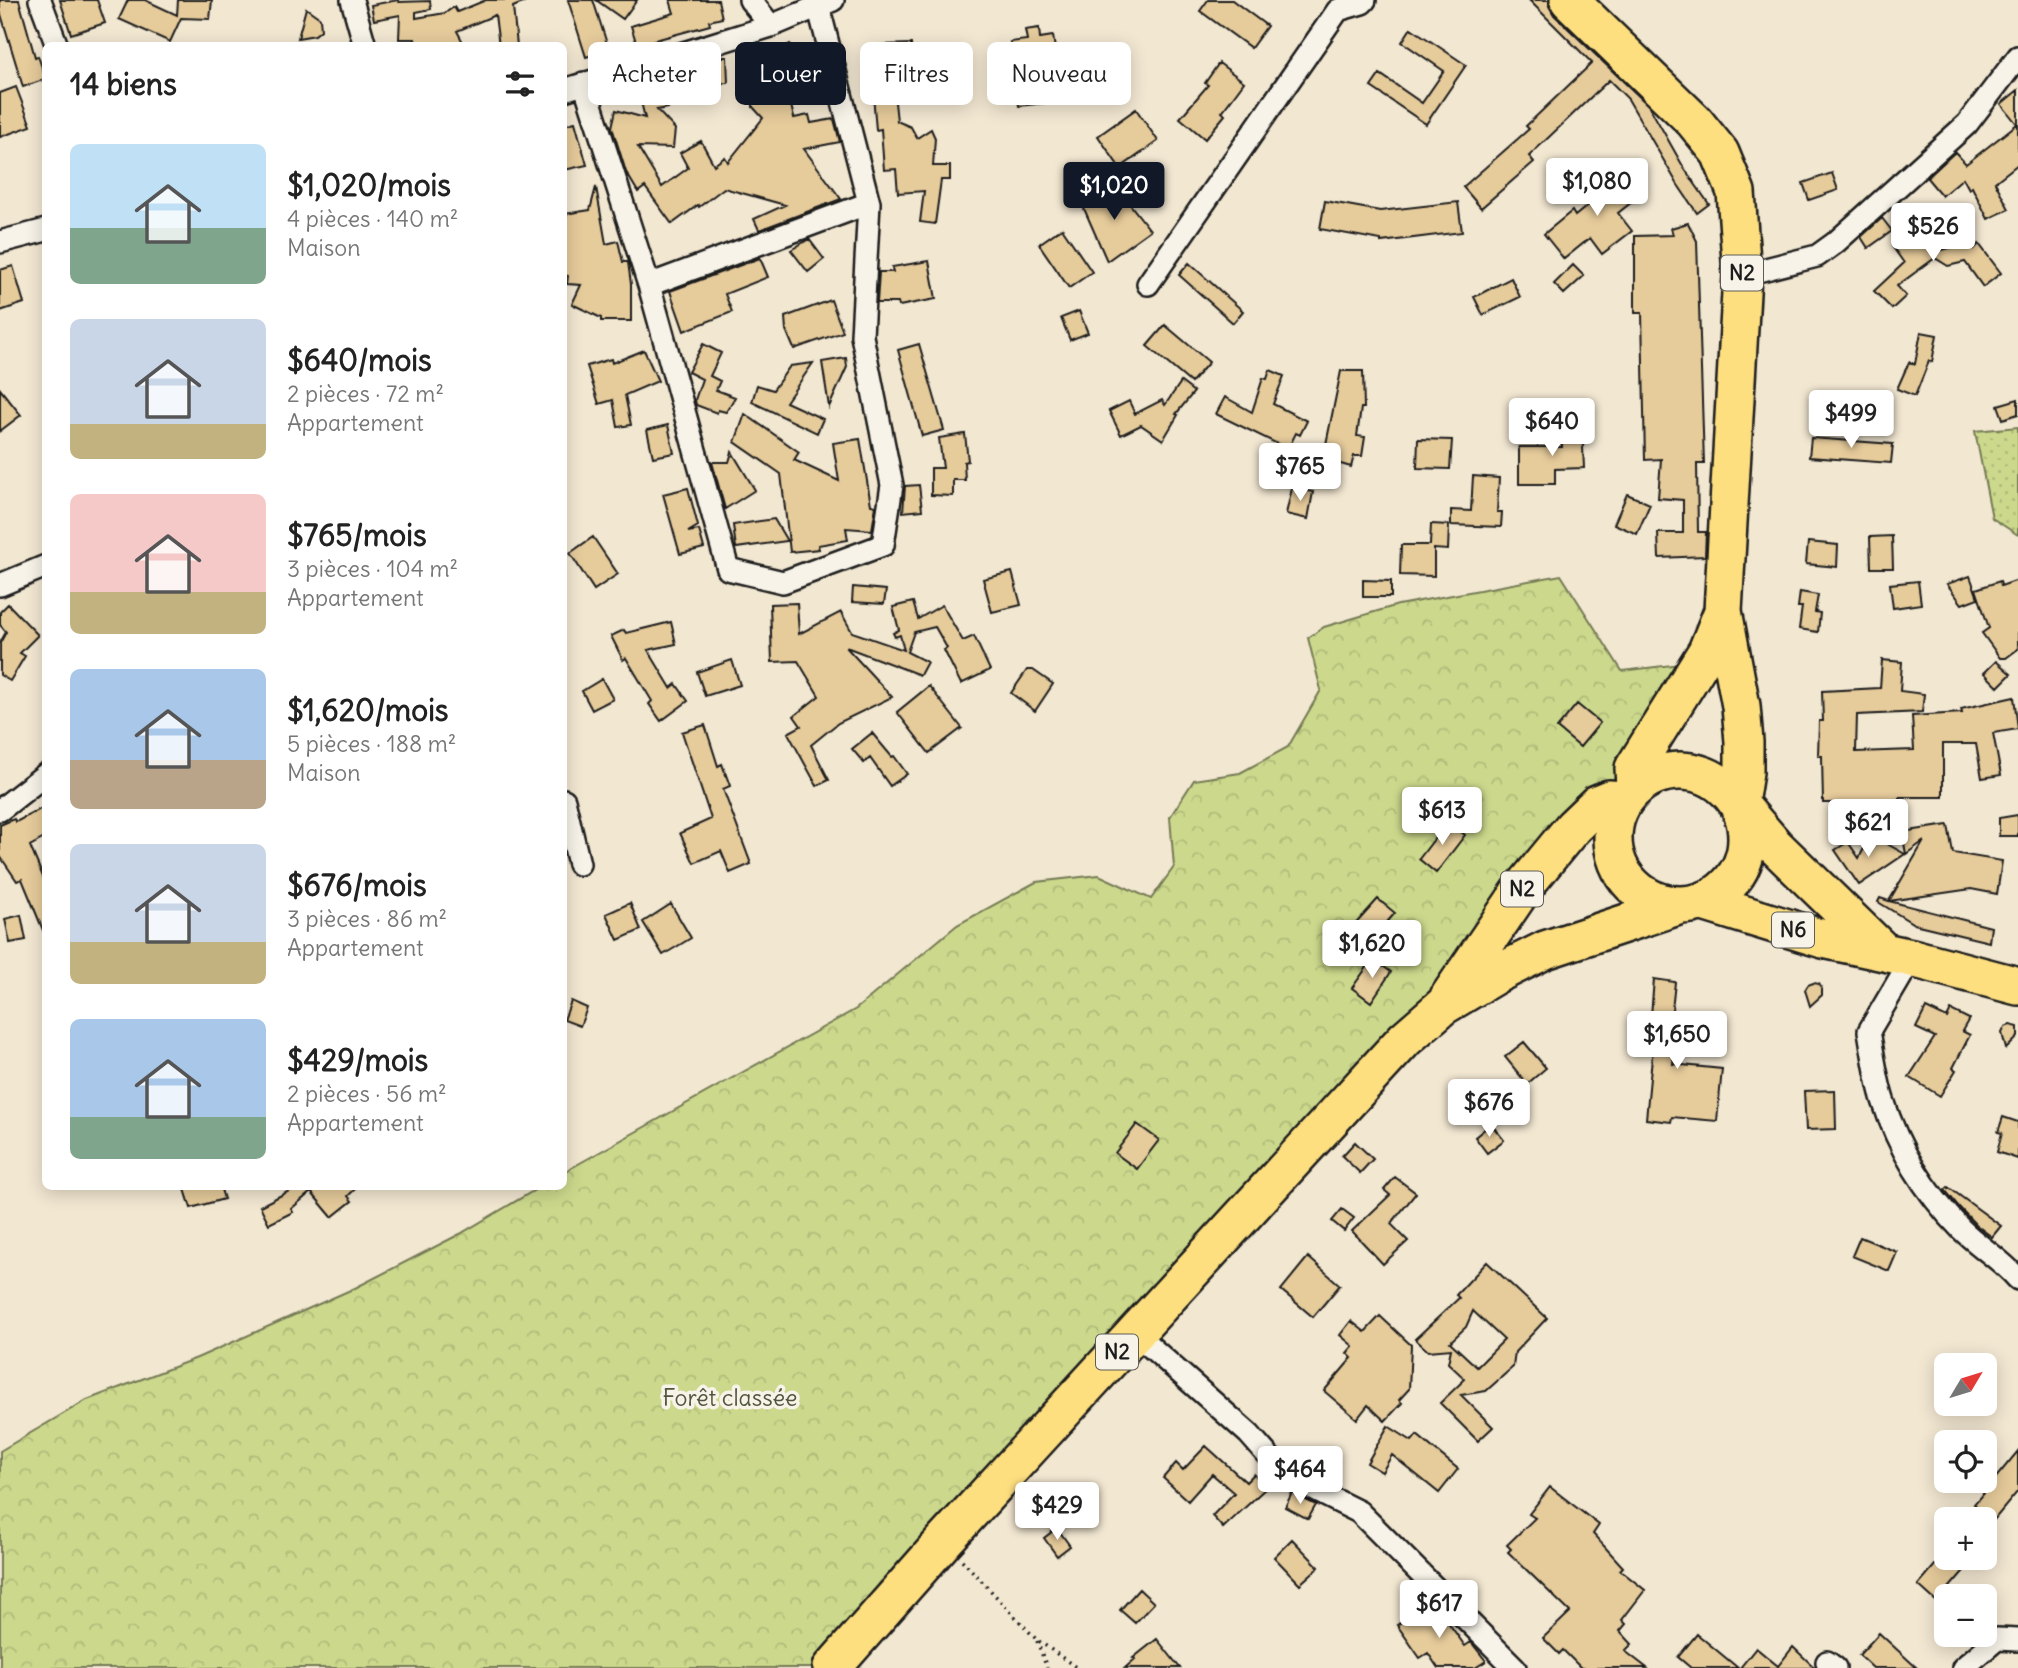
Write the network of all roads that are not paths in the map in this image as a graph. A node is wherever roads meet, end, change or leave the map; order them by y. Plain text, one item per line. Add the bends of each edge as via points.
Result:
1 (40, 0) edge
2 (352, 0) edge
3 (750, 0) edge
4 (1365, 0) edge
5 (1569, 0) edge
6 (826, 3) edge
7 (771, 26) junction
8 (56, 42) edge
9 (364, 42) edge
10 (2018, 57) edge
11 (584, 83) junction
12 (567, 89) edge
13 (869, 203) junction
14 (42, 231) edge
15 (0, 242) edge
16 (1742, 275) junction
17 (1148, 284) dead end
18 (649, 285) junction
19 (42, 568) edge
20 (0, 585) edge
21 (1723, 611) junction
22 (42, 777) edge
23 (1629, 794) junction
24 (1739, 804) junction
25 (0, 810) edge
26 (567, 813) edge
27 (579, 864) dead end
28 (1690, 904) junction
29 (1898, 955) junction
30 (2018, 986) edge
31 (1443, 1006) junction
32 (2018, 1279) edge
33 (1135, 1333) junction
34 (2018, 1640) edge
35 (841, 1665) edge
36 (1515, 1668) edge
37 (1963, 1668) edge

1 - 8 street
2 - 9 street
3 - 7 street
4 - 17 street via 1338,10
5 - 16 highway, N2 via 1694,121 1720,153 1736,192
6 - 7 street
6 - 13 street
7 - 11 street
10 - 16 street via 1967,124 1835,243 1817,256
11 - 12 street
11 - 18 street
13 - 18 street
13 - 18 street via 862,336 892,485 883,545 783,582 728,569
14 - 15 street
16 - 21 highway, N2
19 - 20 street
21 - 23 highway, N2 via 1707,651 1634,768
21 - 24 highway, N2 via 1744,742
22 - 25 street
23 - 24 highway via 1651,776 1690,771 1726,788
23 - 28 highway via 1615,818 1613,839 1625,877 1657,902
23 - 31 highway, N2 via 1597,804 1573,827 1523,888
24 - 28 highway via 1748,842 1744,861 1721,893
24 - 29 highway, N6 via 1775,846
26 - 27 street
28 - 29 highway, N6
28 - 31 highway, N2 via 1545,950
29 - 30 highway, N6
29 - 32 street via 1869,1031 1883,1100 1902,1148 1926,1187 1962,1230
31 - 33 highway, N2 via 1405,1039
33 - 35 highway, N2 via 944,1541
33 - 36 street via 1249,1434 1285,1475 1359,1512
34 - 37 street via 1997,1639

